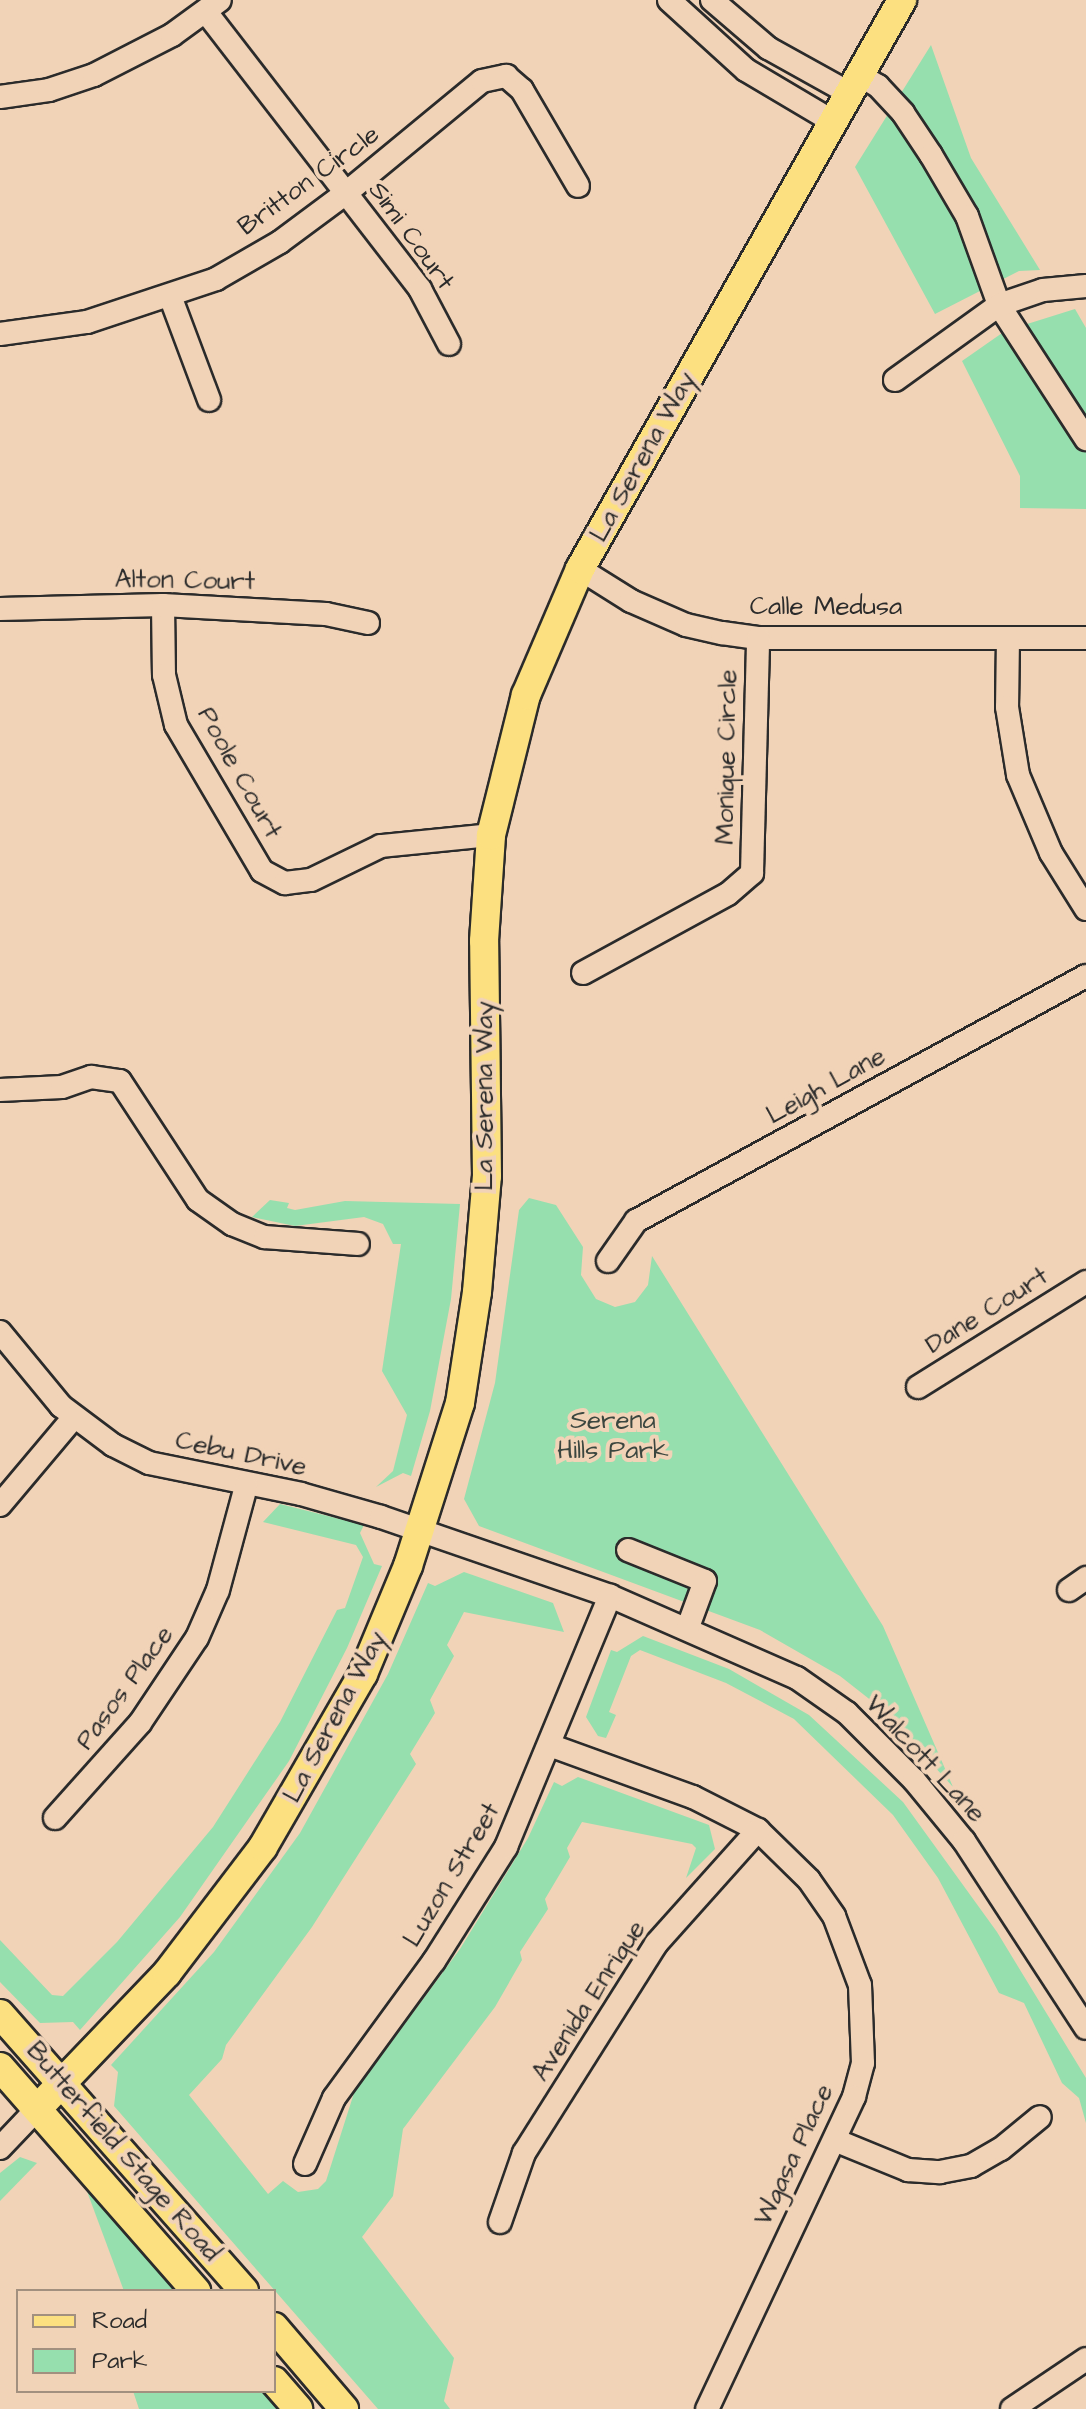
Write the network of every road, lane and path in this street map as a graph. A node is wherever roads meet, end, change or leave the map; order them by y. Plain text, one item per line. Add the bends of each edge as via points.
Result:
1 (669, 0) edge
2 (712, 0) edge
3 (902, 0) edge
4 (213, 6) edge
5 (854, 84) junction
6 (0, 97) edge
7 (832, 121) junction
8 (578, 186) dead end
9 (346, 193) junction
10 (1086, 286) edge
11 (170, 296) junction
12 (999, 305) junction
13 (0, 334) edge
14 (449, 344) dead end
15 (895, 380) dead end
16 (209, 400) dead end
17 (1086, 439) edge
18 (580, 569) junction
19 (163, 605) junction
20 (0, 609) edge
21 (368, 623) dead end
22 (758, 638) junction
23 (1008, 638) junction
24 (1086, 638) edge
25 (491, 835) junction
26 (1086, 909) edge
27 (583, 973) dead end
28 (1086, 976) edge
29 (0, 1090) edge
30 (358, 1244) dead end
31 (608, 1261) dead end
32 (1086, 1282) edge
33 (0, 1332) edge
34 (918, 1387) dead end
35 (74, 1417) junction
36 (246, 1486) junction
37 (0, 1505) edge
38 (422, 1532) junction
39 (628, 1550) dead end
40 (610, 1596) junction
41 (688, 1627) junction
42 (552, 1746) junction
43 (55, 1818) dead end
44 (758, 1830) junction
45 (0, 2014) edge
46 (1086, 2028) edge
47 (0, 2067) edge
48 (63, 2082) junction
49 (38, 2108) junction
50 (1040, 2117) dead end
51 (837, 2141) junction
52 (0, 2148) edge
53 (305, 2164) dead end
54 (500, 2222) dead end
55 (194, 2289) edge
56 (242, 2289) edge
57 (276, 2329) edge
58 (1086, 2359) edge
59 (276, 2383) edge
60 (298, 2409) edge
61 (344, 2409) edge
62 (707, 2409) edge
63 (1012, 2409) edge

1 - 7 street via 746,70
2 - 5 street via 768,48
3 - 5 main road, La Serena Way
4 - 6 street via 140,54 94,75 49,90
4 - 9 street, Simi Court
5 - 7 main road, La Serena Way
5 - 12 street via 878,86 931,155 967,216
7 - 18 main road, La Serena Way
8 - 9 street, Britton Circle via 522,90 506,76 482,81
9 - 11 street, Britton Circle via 280,242 216,279
9 - 14 street, Simi Court via 420,289
10 - 12 street via 1043,290
11 - 13 street, Britton Circle via 87,322
11 - 16 street
12 - 15 street
12 - 17 street
18 - 22 street, Calle Medusa via 631,601 686,625
18 - 25 main road, La Serena Way via 526,695
19 - 20 street, Alton Court
19 - 21 street, Alton Court via 326,614
19 - 25 street, Poole Court via 164,675 176,725 262,871 285,883 311,880 381,846
22 - 23 street, Calle Medusa
22 - 27 street, Monique Circle via 752,873 728,894
23 - 24 street, Calle Medusa
23 - 26 street via 1007,707 1018,775 1051,853
25 - 38 main road, La Serena Way via 484,941 487,1176 477,1292 460,1403
28 - 31 street, Leigh Lane via 636,1221
29 - 30 street via 62,1087 91,1077 120,1081 198,1200 232,1224 265,1237
32 - 34 street, Dane Court
33 - 35 street, Cebu Drive via 25,1367
35 - 36 street, Cebu Drive via 149,1463
35 - 37 street
36 - 38 street, Cebu Drive via 301,1494
36 - 43 street, Pasos Place via 218,1590 197,1638 140,1723
38 - 40 street, Walcott Lane
38 - 48 main road, La Serena Way via 363,1674 263,1847 167,1973
39 - 41 street via 705,1581
40 - 41 street, Walcott Lane
40 - 42 street, Luzon Street
41 - 46 street, Walcott Lane via 797,1678 878,1743 964,1841
42 - 44 street, Wgasa Place via 693,1797
42 - 53 street, Luzon Street via 476,1899 334,2098
44 - 51 street, Wgasa Place via 809,1880 834,1916 860,1985 863,2063
44 - 54 street, Avenida Enrique via 656,1944 524,2153
45 - 48 main road, Butterfield Stage Road
47 - 49 main road, Butterfield Stage Road
48 - 49 main road, La Serena Way
48 - 56 main road, Butterfield Stage Road
49 - 52 street, La Serena Way
49 - 55 main road, Butterfield Stage Road
50 - 51 street via 981,2161 940,2172 908,2170
51 - 62 street, Wgasa Place via 736,2339
57 - 61 main road
58 - 63 street
59 - 60 main road

